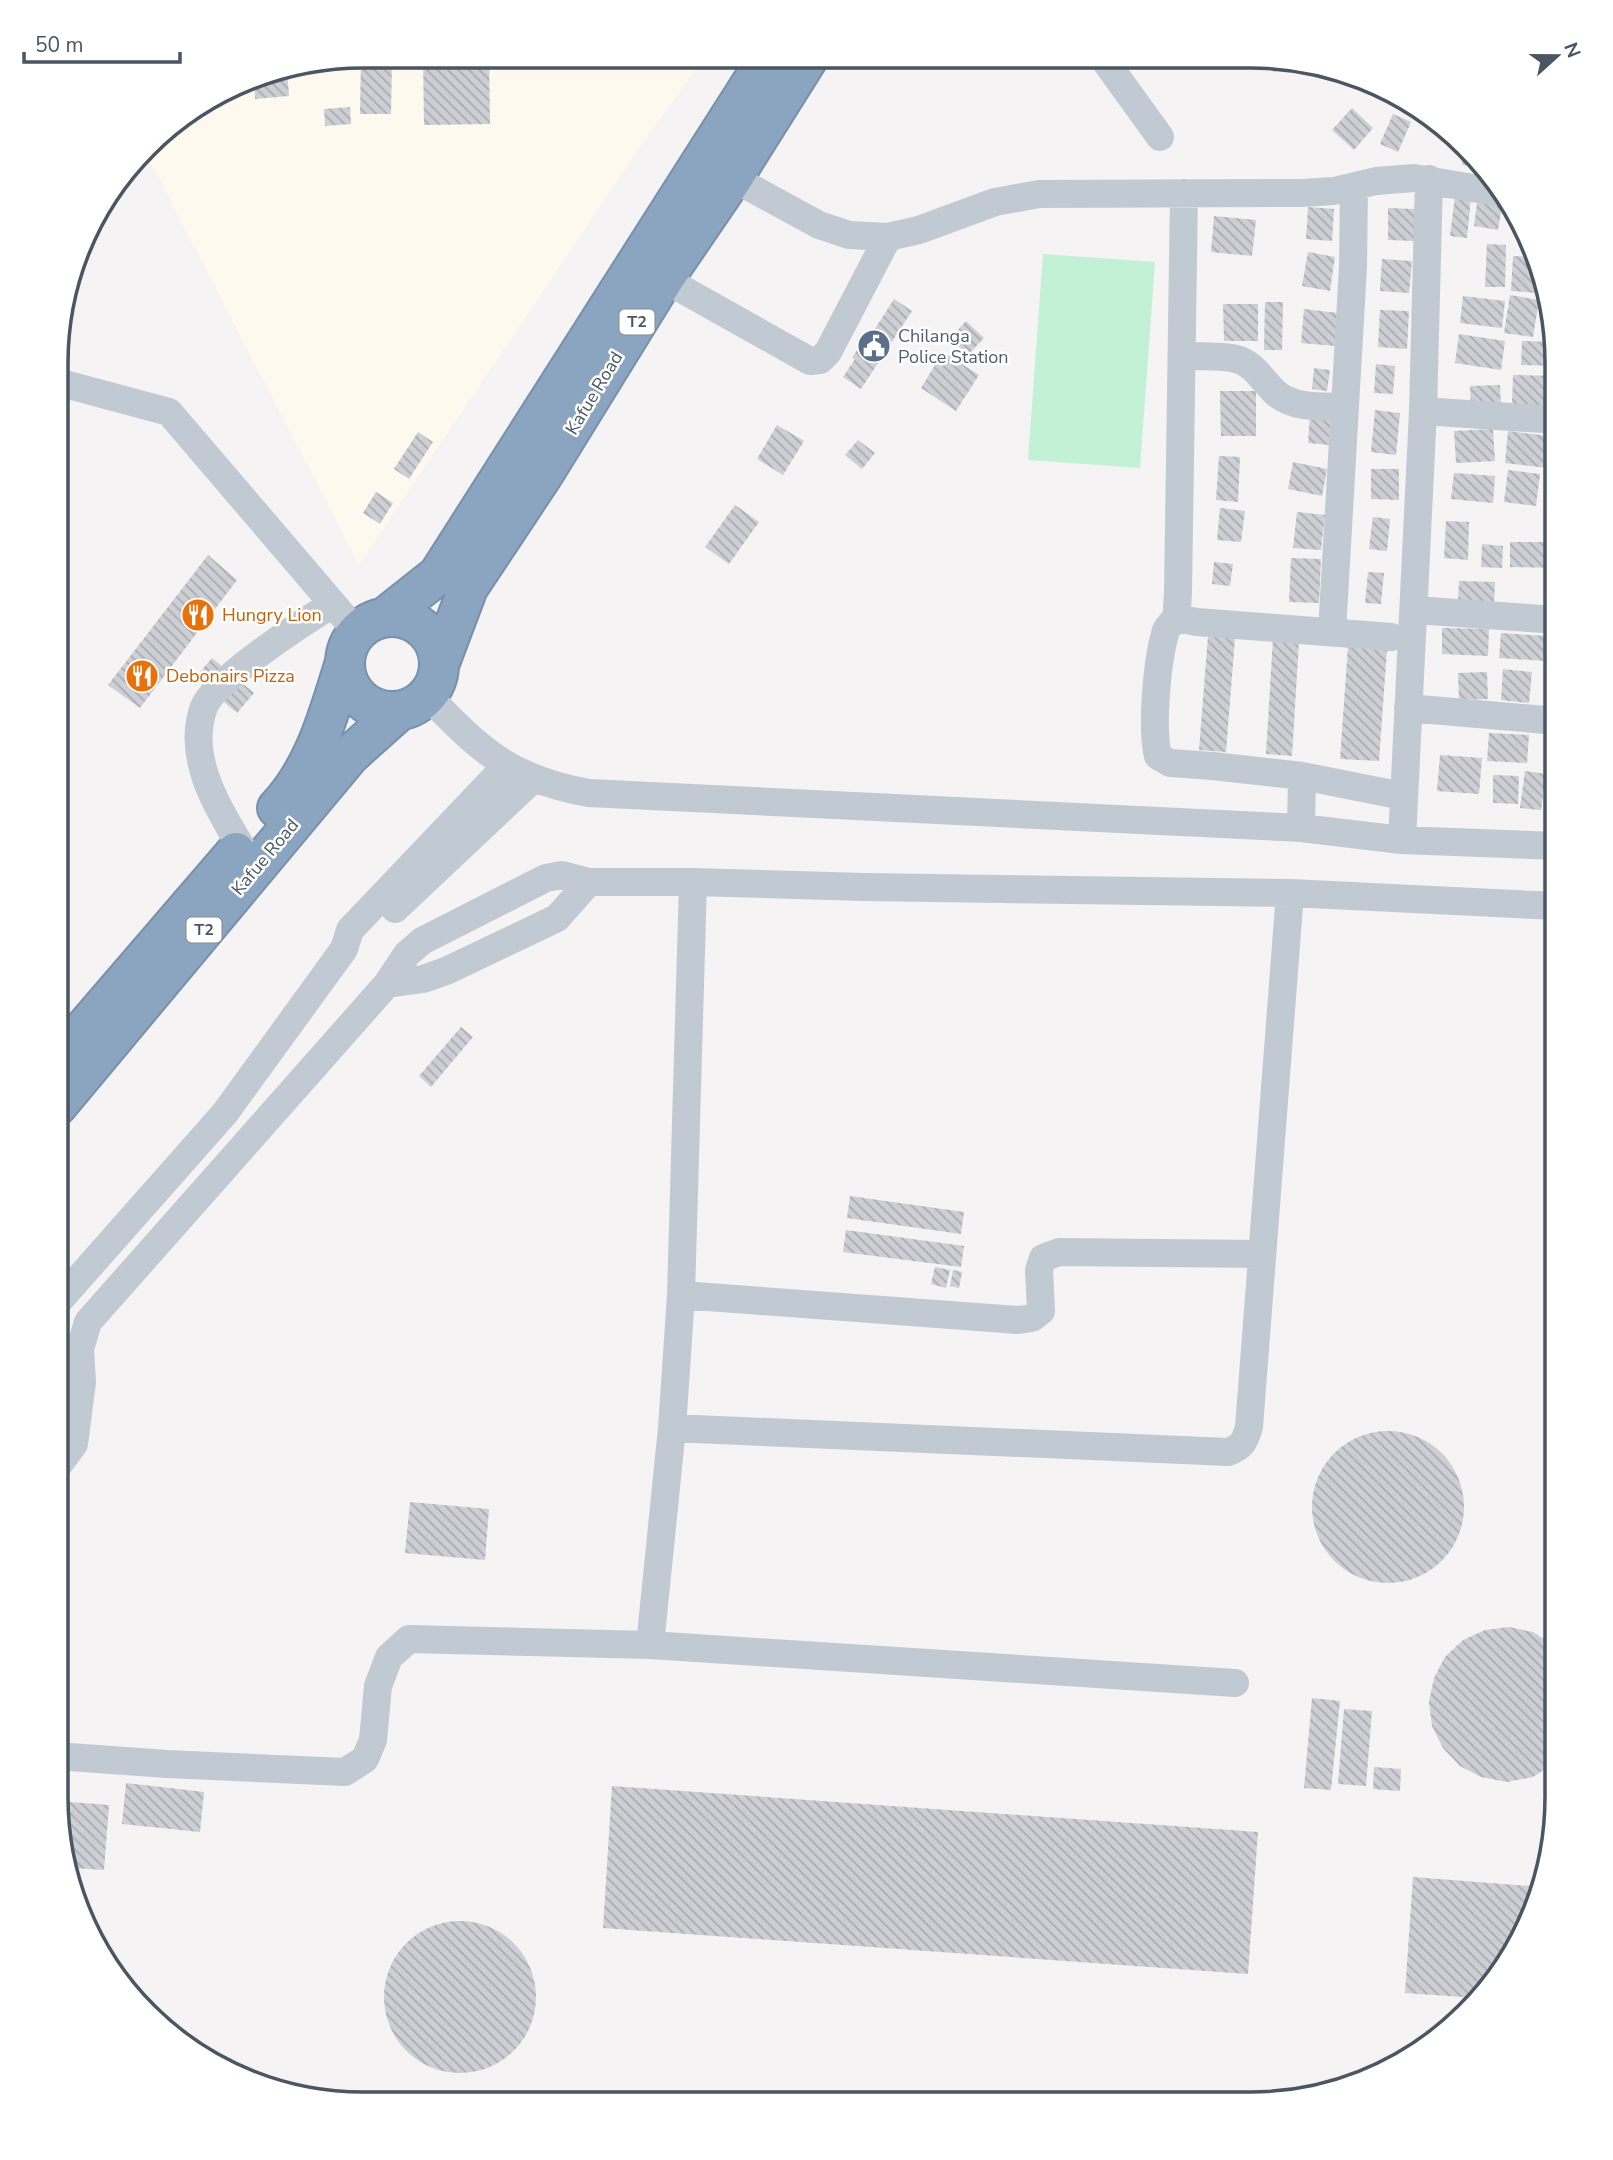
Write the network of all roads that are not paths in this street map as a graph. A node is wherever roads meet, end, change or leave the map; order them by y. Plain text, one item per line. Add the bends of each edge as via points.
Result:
1 (761, 68) edge
2 (802, 68) edge
3 (1109, 68) edge
4 (1160, 137) dead end
5 (733, 178) junction
6 (1429, 179) junction
7 (1354, 187) junction
8 (1488, 190) edge
9 (1184, 193) junction
10 (888, 237) junction
11 (664, 279) junction
12 (1182, 356) junction
13 (68, 385) edge
14 (1345, 407) junction
15 (1423, 411) junction
16 (1545, 418) edge
17 (1414, 610) junction
18 (1176, 618) junction
19 (1545, 619) edge
20 (355, 629) junction
21 (1332, 632) junction
22 (1391, 637) dead end
23 (422, 690) junction
24 (1408, 708) junction
25 (1545, 720) edge
26 (506, 766) junction
27 (1302, 776) junction
28 (533, 779) junction
29 (1403, 796) junction
30 (1301, 828) junction
31 (1402, 840) junction
32 (241, 846) junction
33 (1545, 846) edge
34 (589, 882) junction
35 (693, 882) junction
36 (1290, 893) junction
37 (1545, 905) edge
38 (344, 949) junction
39 (387, 984) junction
40 (68, 1047) edge
41 (68, 1093) edge
42 (1262, 1254) junction
43 (68, 1291) edge
44 (681, 1295) junction
45 (673, 1428) junction
46 (68, 1453) edge
47 (650, 1645) junction
48 (1235, 1684) dead end
49 (68, 1757) edge

1 - 20 highway, Kafue Road / T2 via 438,575
2 - 5 highway, Kafue Road / T2
3 - 4 street
5 - 10 street via 819,225 849,235
5 - 11 highway, Kafue Road / T2
6 - 7 street via 1394,178
6 - 8 street
6 - 15 street
7 - 9 street via 1302,193
7 - 14 street
9 - 10 street via 1039,194 995,202
9 - 12 street
10 - 11 street via 820,360 810,361
11 - 23 highway, Kafue Road / T2 via 468,588
12 - 14 street via 1237,359 1290,402
12 - 18 street
13 - 20 street via 169,412
14 - 21 street
15 - 16 street
15 - 17 street
17 - 19 street
17 - 24 street
18 - 21 street
18 - 27 street via 1164,636 1156,691 1158,756 1170,763
20 - 23 highway via 399,617 424,629 438,652
20 - 23 highway via 347,678 367,704 382,710
20 - 32 highway, Kafue Road / T2 via 323,733 293,792
20 - 32 street via 287,633 219,686 205,704 199,727 204,770 209,789
21 - 22 street
23 - 26 street via 470,740
23 - 41 highway, Kafue Road / T2 via 351,755
24 - 25 street
24 - 29 street
26 - 28 street
26 - 38 street via 350,930
27 - 29 street
27 - 30 street
28 - 30 street via 589,793
28 - 38 street via 361,940
29 - 31 street
30 - 31 street
31 - 33 street
32 - 40 highway, Kafue Road / T2
34 - 35 street
34 - 39 street via 557,918 446,971
34 - 39 street via 562,875 546,878 422,941
35 - 36 street
35 - 44 street
36 - 37 street
36 - 42 street
38 - 43 street via 225,1113
39 - 46 street via 88,1322 80,1349 82,1382 74,1444
42 - 44 street via 1059,1252 1044,1258 1039,1270 1041,1311 1018,1320
42 - 45 street via 1249,1427 1239,1448 1228,1452
44 - 45 street
45 - 47 street
47 - 48 street
47 - 49 street via 409,1639 390,1657 378,1686 373,1740 365,1759 345,1772

